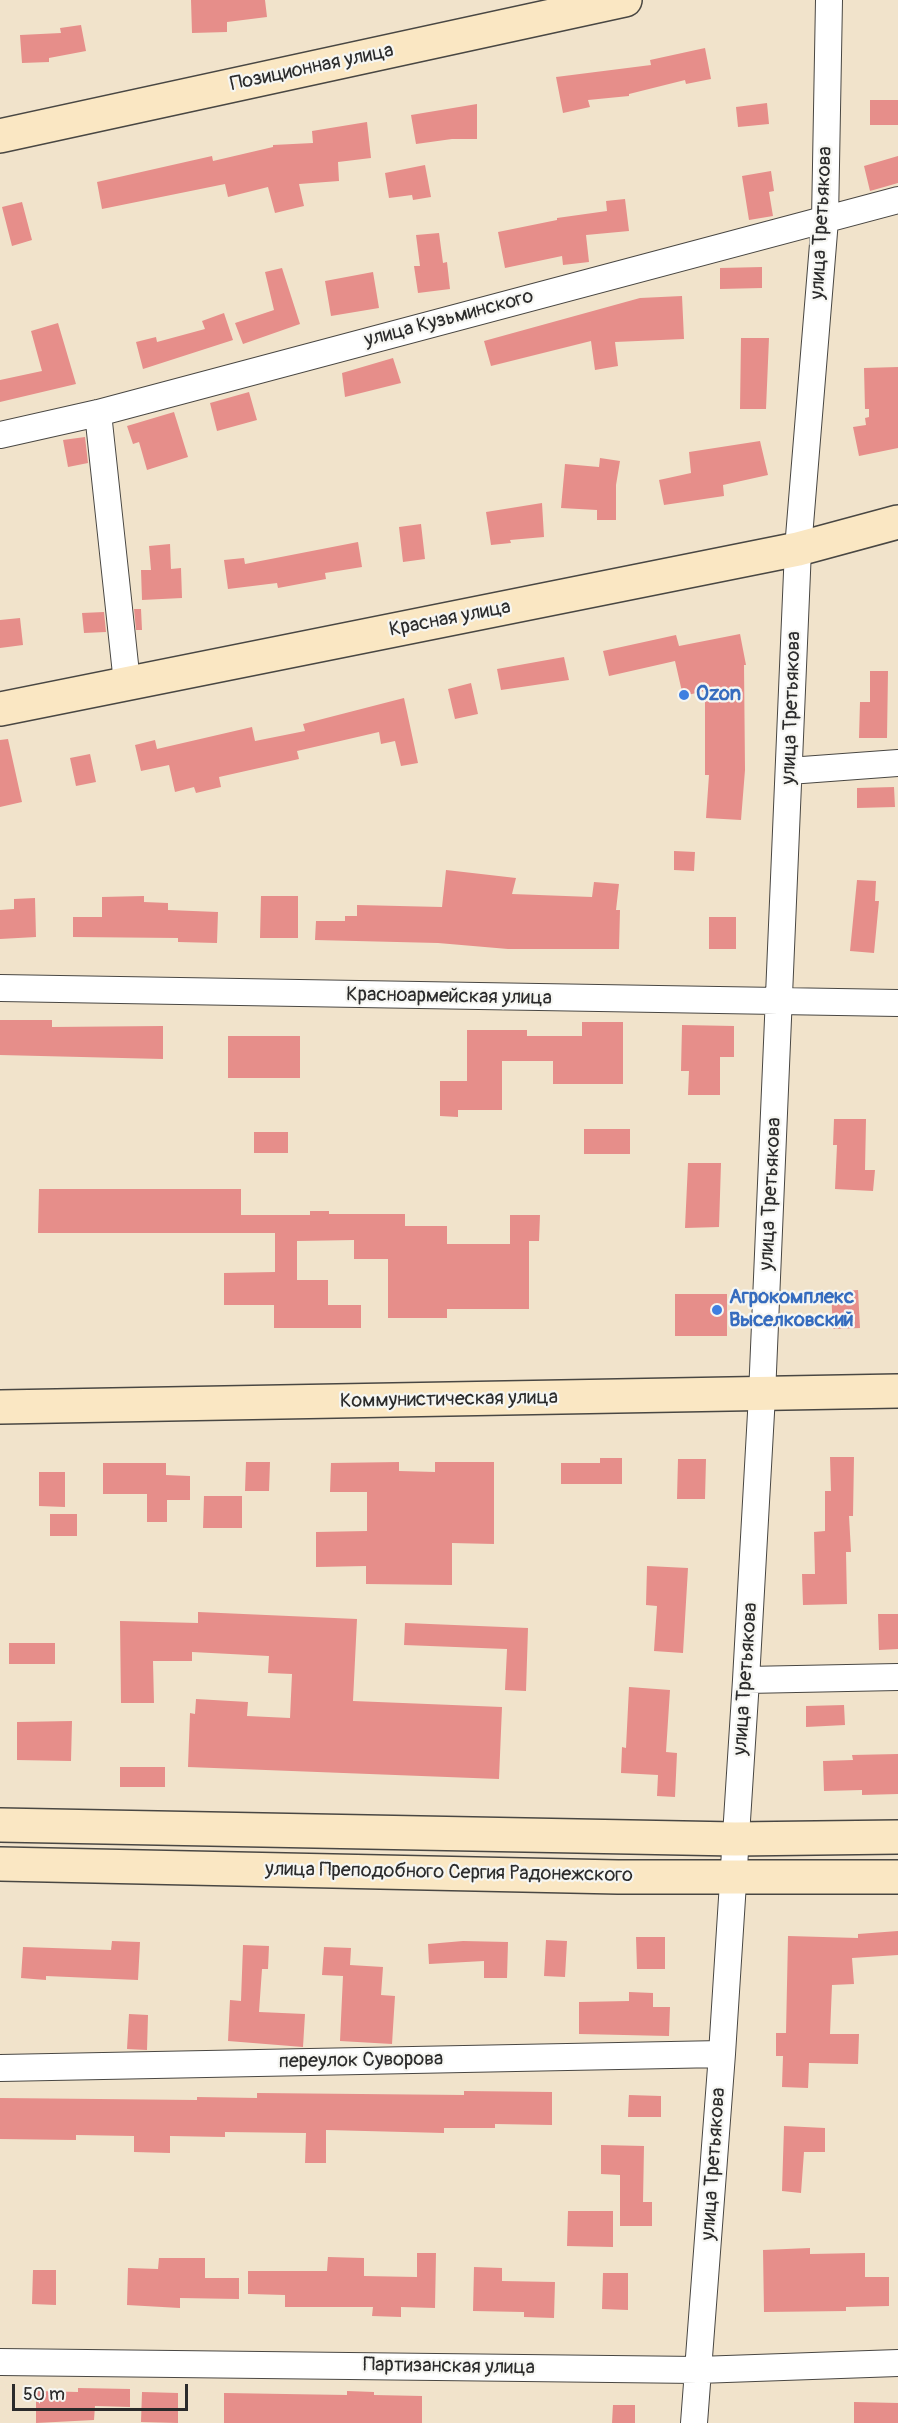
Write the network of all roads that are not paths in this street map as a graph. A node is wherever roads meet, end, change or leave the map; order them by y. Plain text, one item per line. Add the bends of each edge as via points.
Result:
1 (625, 0) edge
2 (829, 0) edge
3 (0, 136) edge
4 (898, 200) edge
5 (825, 220) junction
6 (98, 413) junction
7 (0, 435) edge
8 (898, 522) edge
9 (798, 549) junction
10 (127, 683) junction
11 (0, 709) edge
12 (898, 763) edge
13 (789, 771) junction
14 (0, 988) edge
15 (779, 1003) junction
16 (898, 1003) edge
17 (898, 1391) edge
18 (762, 1395) junction
19 (0, 1407) edge
20 (898, 1677) edge
21 (746, 1680) junction
22 (0, 1825) edge
23 (898, 1837) edge
24 (735, 1839) junction
25 (0, 1864) edge
26 (898, 1876) edge
27 (734, 1879) junction
28 (722, 2054) junction
29 (0, 2068) edge
30 (0, 2362) edge
31 (898, 2363) edge
32 (698, 2370) junction
33 (693, 2423) edge

1 - 3 street, Позиционная улица
2 - 5 street, улица Третьякова
4 - 5 street, улица Кузьминского
5 - 6 street, улица Кузьминского
5 - 9 street, улица Третьякова
6 - 7 street, улица Кузьминского
6 - 10 street
8 - 9 street, Красная улица
9 - 10 street, Красная улица
9 - 13 street, улица Третьякова
10 - 11 street, Красная улица
12 - 13 street
13 - 15 street, улица Третьякова
14 - 15 street, Красноармейская улица
15 - 16 street, Красноармейская улица
15 - 18 street, улица Третьякова
17 - 18 street, Коммунистическая улица
18 - 19 street, Коммунистическая улица
18 - 21 street, улица Третьякова
20 - 21 street
21 - 24 street, улица Третьякова
22 - 24 street, улица Преподобного Сергия Радонежского
23 - 24 street, улица Преподобного Сергия Радонежского
24 - 27 street, улица Третьякова
25 - 27 street, улица Преподобного Сергия Радонежского
26 - 27 street, улица Преподобного Сергия Радонежского
27 - 28 street, улица Третьякова
28 - 29 street, переулок Суворова
28 - 32 street, улица Третьякова
30 - 32 street, Партизанская улица
31 - 32 street, Партизанская улица
32 - 33 street, улица Третьякова

